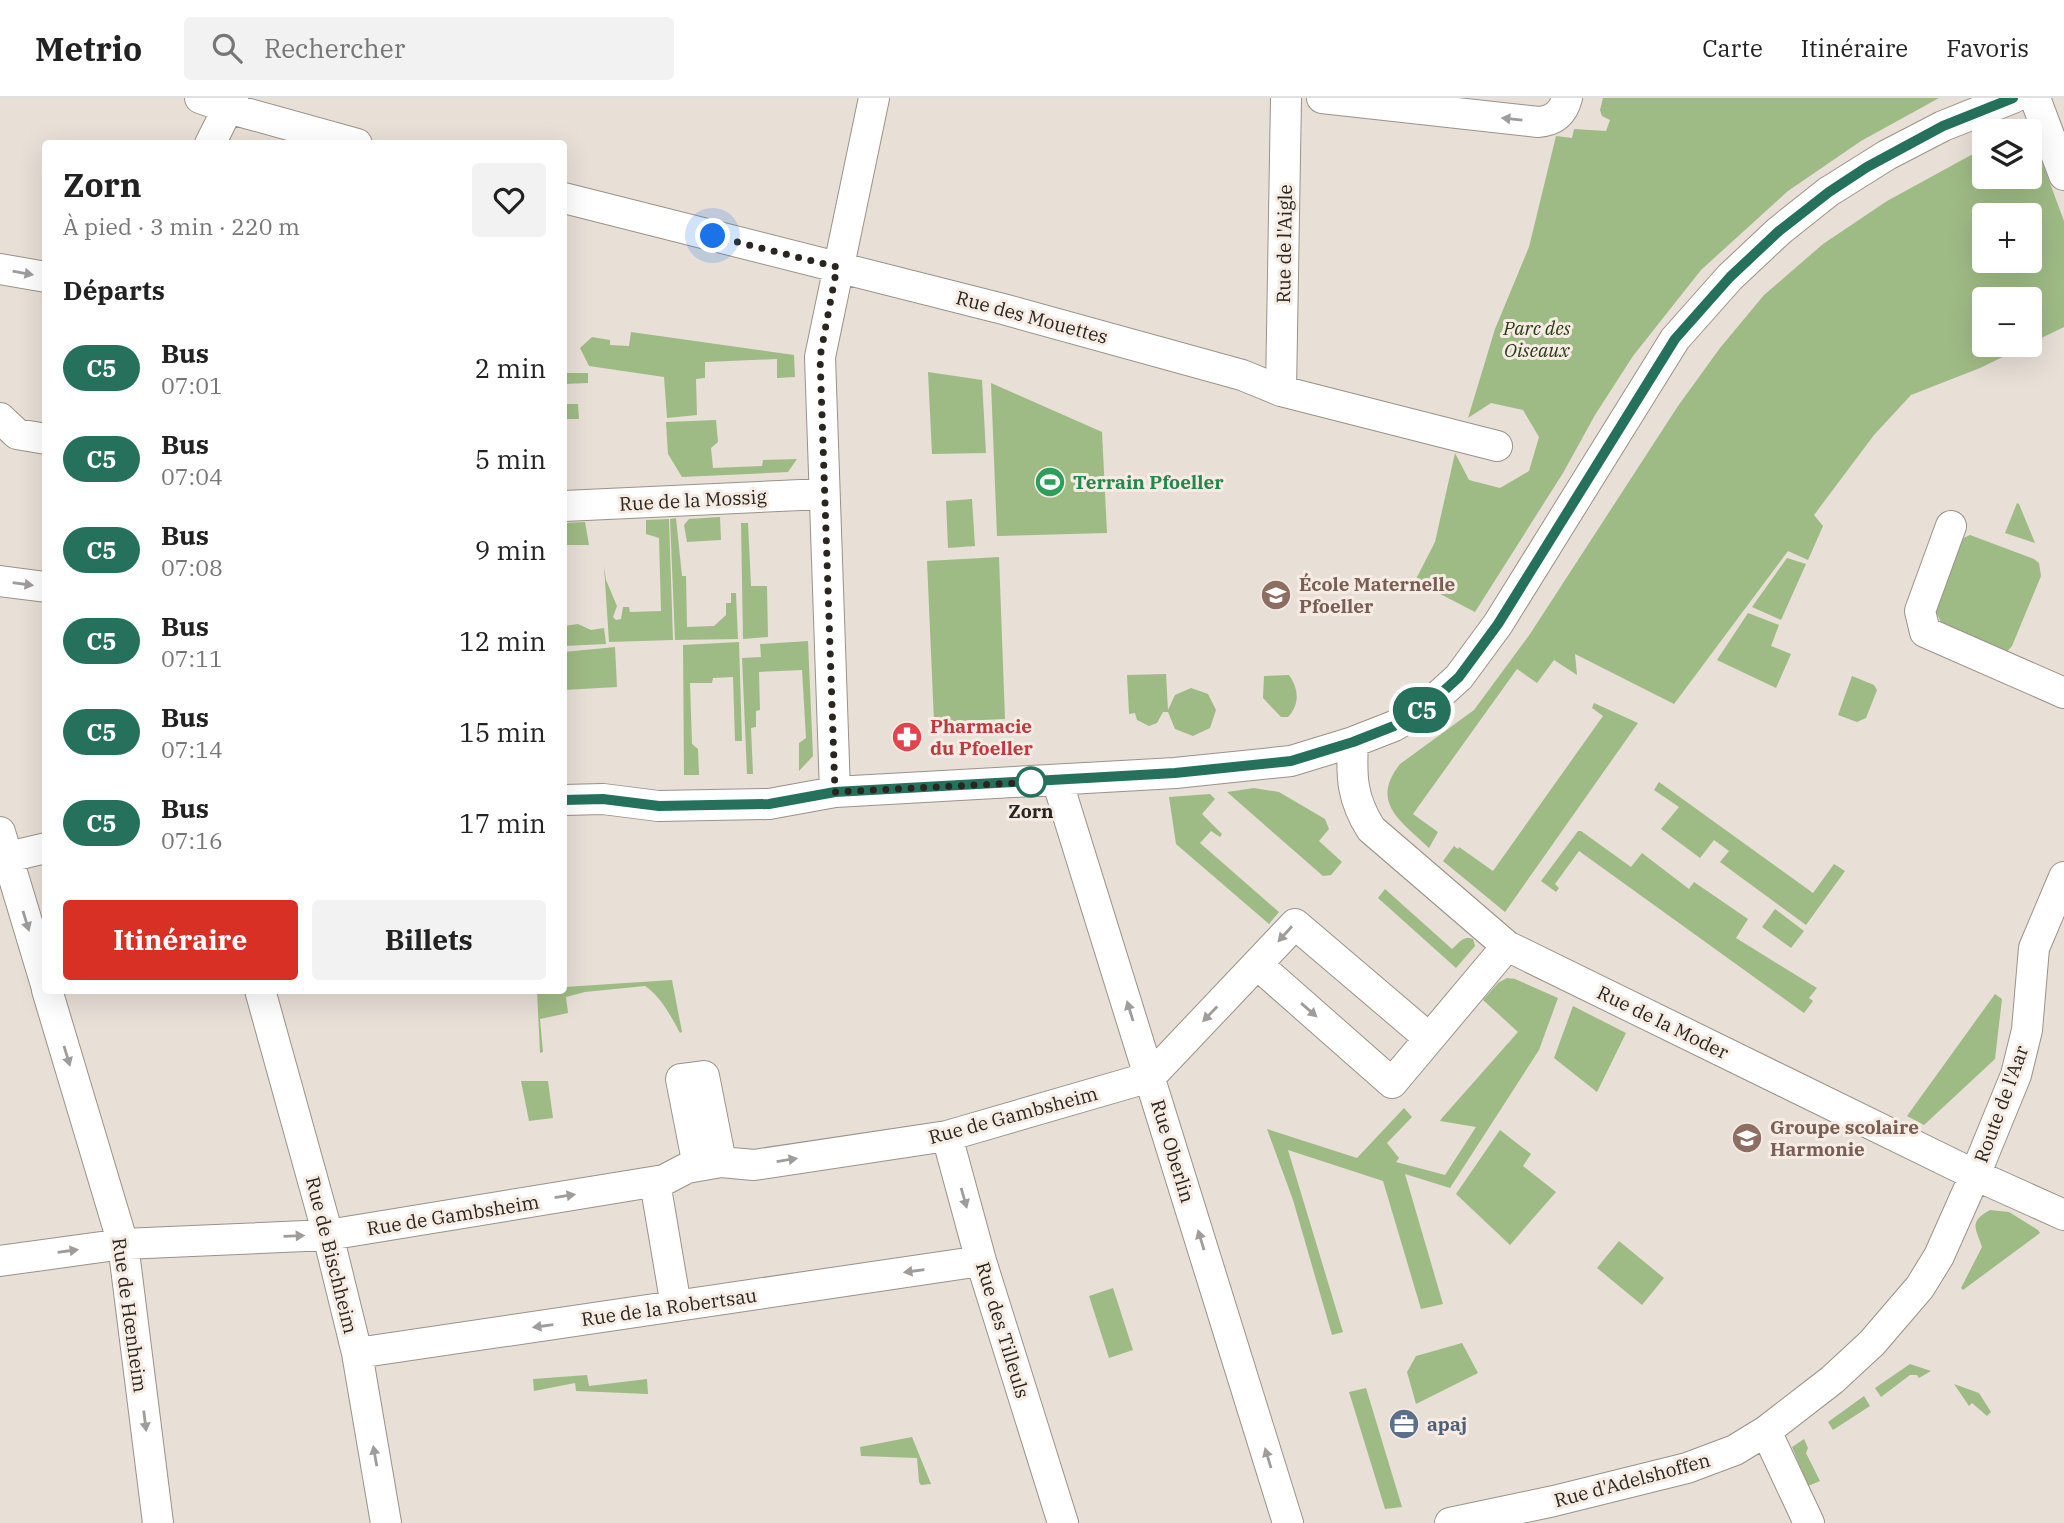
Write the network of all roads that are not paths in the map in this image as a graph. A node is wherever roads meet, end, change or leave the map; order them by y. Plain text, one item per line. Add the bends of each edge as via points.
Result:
1 (200, 98) edge
2 (874, 98) edge
3 (1286, 98) edge
4 (1322, 98) edge
5 (1567, 98) edge
6 (2035, 98) edge
7 (2009, 99) edge
8 (231, 103) edge
9 (212, 140) edge
10 (345, 140) edge
11 (2064, 175) edge
12 (567, 199) edge
13 (837, 267) junction
14 (0, 269) edge
15 (42, 276) edge
16 (1281, 390) junction
17 (0, 418) edge
18 (42, 438) edge
19 (1497, 446) dead end
20 (823, 494) junction
21 (567, 506) edge
22 (1951, 526) dead end
23 (0, 581) edge
24 (42, 586) edge
25 (2064, 693) edge
26 (1353, 742) junction
27 (1057, 780) junction
28 (835, 792) junction
29 (567, 800) edge
30 (42, 848) edge
31 (2, 849) edge
32 (2064, 877) edge
33 (1507, 946) junction
34 (1258, 965) junction
35 (42, 973) edge
36 (48, 994) edge
37 (261, 994) edge
38 (1429, 1038) junction
39 (1150, 1077) junction
40 (947, 1136) junction
41 (1975, 1175) junction
42 (655, 1182) junction
43 (2064, 1215) edge
44 (328, 1235) junction
45 (123, 1244) junction
46 (0, 1261) edge
47 (981, 1261) junction
48 (676, 1306) junction
49 (357, 1353) junction
50 (1766, 1431) junction
51 (1555, 1512) edge
52 (158, 1523) edge
53 (386, 1523) edge
54 (1063, 1523) edge
55 (1288, 1523) edge
56 (1450, 1523) edge
57 (1809, 1523) edge

1 - 8 street
2 - 13 street
3 - 16 street, Rue de l'Aigle
5 -> 4 street via 1555,118 1538,122
6 - 11 street
7 - 26 street via 1943,126 1875,162 1779,231 1730,277 1675,339 1498,624 1459,677 1426,707
8 - 9 street
8 - 10 street
12 - 13 street, Rue des Mouettes
13 - 16 street, Rue des Mouettes via 1242,375
13 - 20 street via 820,357
14 -> 15 street
16 - 19 street, Rue des Mouettes
17 - 18 street via 17,434
20 - 21 street, Rue de la Mossig
20 - 28 street
22 - 25 street via 1920,611 1925,632
23 -> 24 street
26 - 27 street via 1291,761
26 - 33 street, Rue de la Moder via 1353,784 1359,810 1371,829
27 - 28 street
39 -> 27 street, Rue Oberlin
28 - 29 street via 769,804 659,806
30 - 31 street
31 -> 35 street
32 - 41 street, Route de l'Aar via 2034,948 2027,1030 2016,1075
33 - 38 street
33 - 41 street, Rue de la Moder
38 -> 34 street, Rue de Gambsheim via 1295,924
34 -> 38 street via 1392,1083
34 -> 39 street, Rue de Gambsheim
36 -> 45 street, Rue de Hœnheim
37 - 44 street, Rue de Bischheim
39 - 40 street, Rue de Gambsheim
55 -> 39 street, Rue Oberlin
42 -> 40 street, Rue de Gambsheim via 710,1164 754,1165
40 -> 47 street, Rue des Tilleuls
41 - 43 street, Rue de la Moder
41 - 50 street, Rue d'Adelshoffen via 1920,1287 1872,1343
44 -> 42 street, Rue de Gambsheim
42 - 48 street
45 -> 44 street, Rue de Gambsheim
44 - 49 street, Rue de Bischheim
46 -> 45 street, Rue de Gambsheim
45 -> 52 street, Rue de Hœnheim
47 -> 48 street, Rue de la Robertsau
47 - 54 street, Rue des Tilleuls
48 -> 49 street, Rue de la Robertsau
53 -> 49 street, Rue de Bischheim
50 - 51 street, Rue d'Adelshoffen via 1735,1450
50 - 57 street
51 - 56 street, Rue d'Adelshoffen

